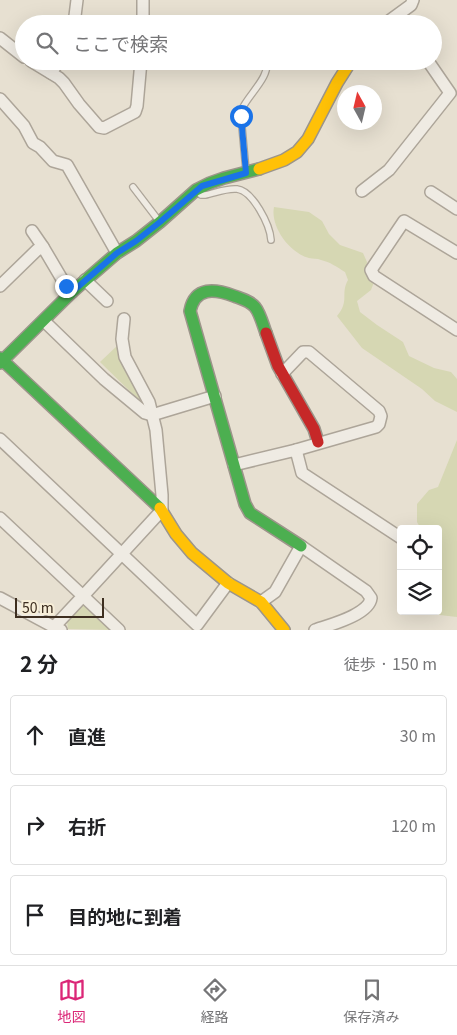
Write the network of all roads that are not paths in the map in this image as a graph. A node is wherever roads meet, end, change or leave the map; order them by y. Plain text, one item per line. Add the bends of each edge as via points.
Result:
1 (77, 0) edge
2 (144, 0) edge
3 (413, 0) edge
4 (75, 15) edge
5 (143, 15) edge
6 (402, 15) edge
7 (0, 38) edge
8 (15, 50) edge
9 (46, 70) edge
10 (53, 70) edge
11 (140, 70) edge
12 (267, 70) edge
13 (346, 70) edge
14 (434, 70) edge
15 (51, 73) junction
16 (0, 99) edge
17 (246, 173) junction
18 (133, 187) dead end
19 (196, 190) junction
20 (362, 191) dead end
21 (431, 192) dead end
22 (457, 209) edge
23 (160, 222) junction
24 (32, 231) dead end
25 (271, 240) dead end
26 (43, 247) junction
27 (117, 253) junction
28 (457, 253) edge
29 (86, 280) junction
30 (0, 286) edge
31 (72, 292) junction
32 (107, 301) dead end
33 (124, 319) dead end
34 (44, 321) junction
35 (457, 330) edge
36 (1, 360) edge
37 (282, 374) junction
38 (215, 396) junction
39 (152, 415) junction
40 (0, 439) edge
41 (318, 442) junction
42 (296, 450) junction
43 (234, 465) junction
44 (162, 510) junction
45 (0, 518) edge
46 (397, 535) edge
47 (301, 546) junction
48 (122, 554) junction
49 (228, 583) junction
50 (83, 596) junction
51 (0, 598) edge
52 (261, 602) junction
53 (194, 627) edge
54 (57, 628) edge
55 (320, 629) edge
56 (118, 630) edge
57 (284, 630) edge

1 - 4 street
2 - 5 street
3 - 6 street
7 - 8 street
9 - 15 street
10 - 15 street
11 - 15 street via 135,112 104,128 99,127 64,83
12 - 17 lane via 242,109
13 - 17 street via 302,147 290,158
14 - 20 street via 450,93 389,170
16 - 27 street via 24,126 33,143 53,161 67,165
17 - 19 street
18 - 23 lane
19 - 23 street
19 - 25 lane via 198,194 205,195 230,189 248,194 269,230
21 - 22 street
23 - 27 street
24 - 26 street
26 - 30 street
26 - 31 street
27 - 29 street
28 - 35 street via 404,220 371,270 374,276
29 - 31 street
29 - 32 street
31 - 34 street
33 - 39 street via 122,339 125,357 149,402
34 - 36 street
34 - 39 street via 132,403
36 - 44 street
37 - 38 street via 256,308 221,291 210,290 196,297 190,307
37 - 41 street via 314,429
37 - 41 street via 303,352 309,352 381,416 376,427
38 - 39 street
38 - 43 street
39 - 44 street
40 - 48 street
41 - 42 street
42 - 43 street
42 - 46 street via 302,473
43 - 47 street via 250,513
44 - 48 street
44 - 49 street via 192,553
45 - 50 street
47 - 52 street via 275,592
47 - 55 street via 366,591 371,598 362,611
48 - 50 street
48 - 53 street
49 - 52 street
49 - 53 street
50 - 54 street
50 - 56 street
51 - 54 street
52 - 57 street

